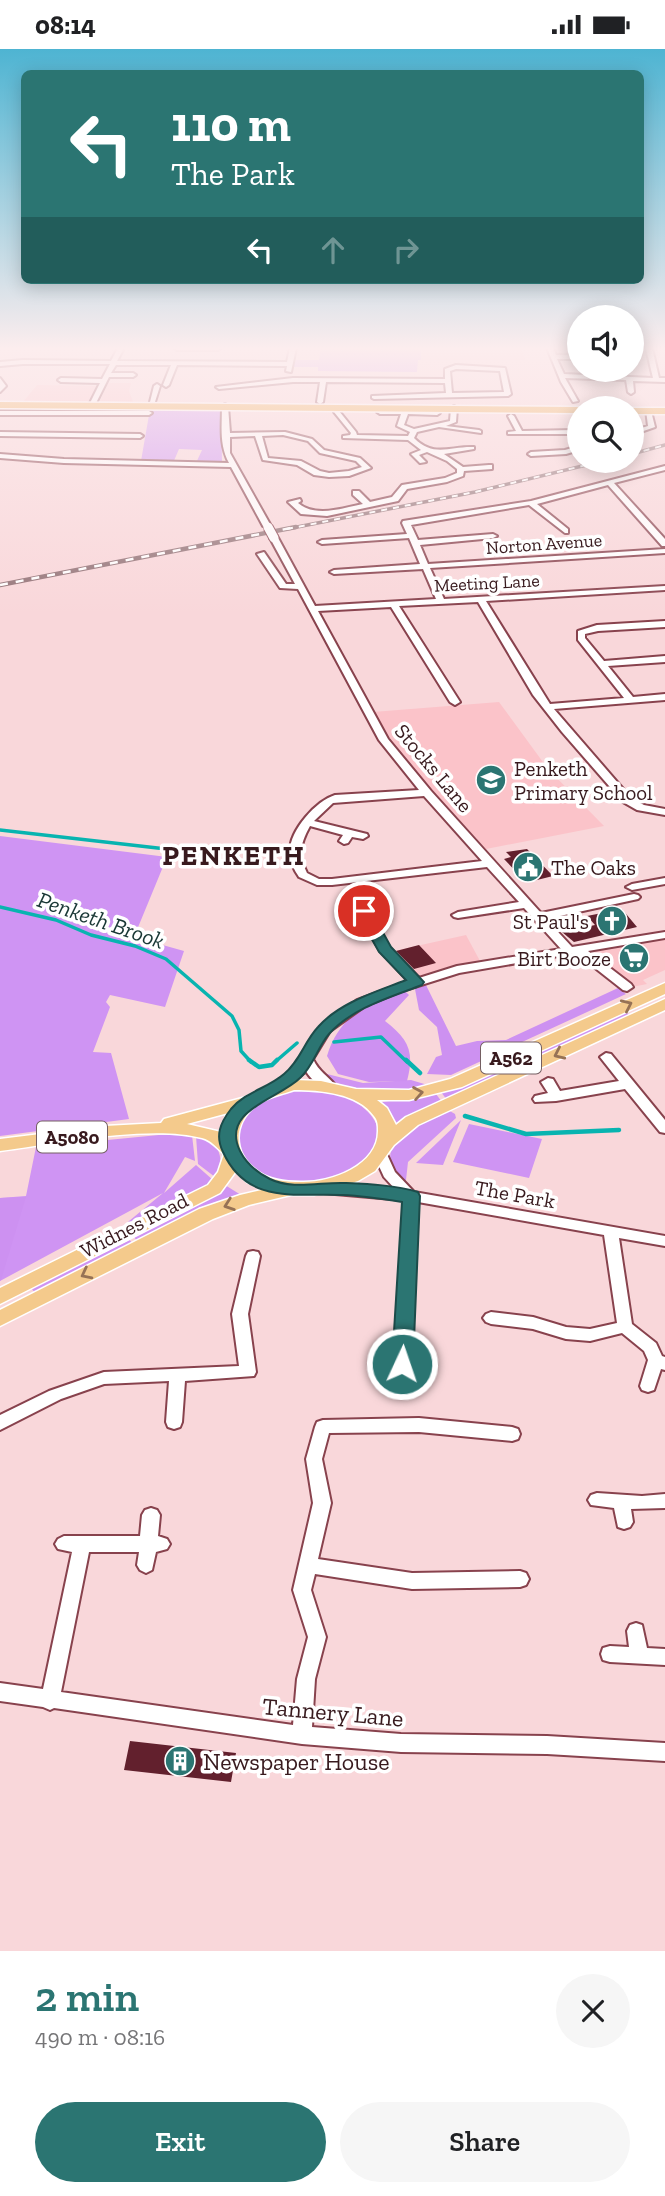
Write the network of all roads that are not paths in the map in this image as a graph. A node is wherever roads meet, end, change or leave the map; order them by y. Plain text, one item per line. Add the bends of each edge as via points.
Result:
1 (225, 437) edge
2 (259, 437) edge
3 (300, 437) edge
4 (350, 437) edge
5 (369, 437) edge
6 (413, 437) edge
7 (472, 448) dead end
8 (428, 450) junction
9 (567, 452) edge
10 (438, 453) junction
11 (530, 453) dead end
12 (0, 456) edge
13 (422, 462) dead end
14 (231, 465) junction
15 (489, 467) dead end
16 (665, 468) edge
17 (461, 469) junction
18 (642, 474) joint
19 (610, 482) junction
20 (356, 493) dead end
21 (297, 501) dead end
22 (531, 503) junction
23 (369, 505) junction
24 (408, 522) joint
25 (267, 526) joint
26 (565, 531) dead end
27 (494, 536) dead end
28 (274, 538) joint
29 (413, 540) junction
30 (322, 542) dead end
31 (665, 544) edge
32 (665, 551) edge
33 (259, 553) dead end
34 (424, 567) junction
35 (333, 572) dead end
36 (300, 587) junction
37 (665, 588) edge
38 (481, 599) junction
39 (441, 601) junction
40 (393, 604) junction
41 (311, 609) junction
42 (665, 624) edge
43 (665, 659) edge
44 (602, 664) junction
45 (665, 697) edge
46 (630, 699) junction
47 (454, 702) dead end
48 (548, 707) junction
49 (427, 793) junction
50 (665, 812) edge
51 (310, 823) junction
52 (363, 836) dead end
53 (491, 863) junction
54 (665, 881) edge
55 (527, 904) junction
56 (364, 911) dead end
57 (458, 914) dead end
58 (539, 917) junction
59 (665, 935) edge
60 (575, 951) junction
61 (416, 982) junction
62 (627, 987) dead end
63 (665, 988) edge
64 (665, 1005) edge
65 (606, 1058) dead end
66 (307, 1060) junction
67 (548, 1082) dead end
68 (627, 1084) junction
69 (329, 1086) junction
70 (278, 1088) junction
71 (350, 1092) junction
72 (556, 1097) junction
73 (540, 1099) dead end
74 (252, 1100) junction
75 (665, 1129) edge
76 (144, 1130) junction
77 (0, 1145) edge
78 (383, 1148) junction
79 (230, 1152) junction
80 (316, 1189) junction
81 (296, 1191) junction
82 (410, 1196) junction
83 (611, 1233) junction
84 (665, 1241) edge
85 (253, 1256) dead end
86 (0, 1297) edge
87 (491, 1318) dead end
88 (0, 1319) edge
89 (625, 1327) junction
90 (660, 1362) edge
91 (402, 1364) dead end
92 (178, 1374) junction
93 (648, 1386) dead end
94 (174, 1422) dead end
95 (0, 1423) edge
96 (512, 1434) dead end
97 (597, 1500) dead end
98 (665, 1501) edge
99 (622, 1502) junction
100 (151, 1515) dead end
101 (624, 1523) dead end
102 (73, 1544) joint
103 (154, 1544) junction
104 (146, 1565) dead end
105 (309, 1565) junction
106 (520, 1579) dead end
107 (636, 1631) dead end
108 (610, 1654) dead end
109 (639, 1655) junction
110 (665, 1657) edge
111 (0, 1692) edge
112 (50, 1701) junction
113 (302, 1735) junction
114 (665, 1752) edge

1 - 14 street, Stocks Lane
2 - 3 street via 265,459 272,462 303,464 328,475 367,468 358,459 319,450
4 - 5 street
6 - 8 street via 417,445
7 - 10 street
8 - 10 street
8 - 13 street via 414,454
9 - 11 street
10 - 17 street
12 - 14 street
14 - 25 street, Stocks Lane
15 - 17 street
16 - 18 street
17 - 23 street via 453,478 405,487 395,499
18 - 19 street
19 - 22 street
19 - 31 street
20 - 23 street
21 - 23 street via 292,502 304,512 318,515
22 - 24 street
22 - 26 street
24 - 29 street via 405,526
25 - 28 street, Stocks Lane, bridge
27 - 29 street
28 - 36 street, Stocks Lane
29 - 30 street
29 - 34 street
32 - 34 street, Norton Avenue
33 - 36 street via 283,586
34 - 35 street
34 - 39 street
36 - 41 street, Stocks Lane
37 - 38 street, Meeting Lane
38 - 39 street, Meeting Lane
38 - 48 street
39 - 40 street, Meeting Lane
40 - 41 street, Meeting Lane
40 - 47 street
41 - 49 street, Stocks Lane via 379,733
42 - 44 street via 581,633
43 - 44 street
44 - 46 street
45 - 46 street
46 - 48 street
48 - 50 street via 627,800
49 - 51 street via 329,799
49 - 53 street, Stocks Lane
51 - 52 street via 346,837
51 - 53 street via 295,850 303,875 317,882
53 - 55 street, Stocks Lane
54 - 58 street
55 - 57 street
55 - 58 street, Stocks Lane
56 - 61 street via 384,949
58 - 60 street, Stocks Lane
59 - 60 street
60 - 61 street via 457,970
60 - 62 street
61 - 66 street via 344,1014 314,1042
71 -> 63 main road, A562 via 394,1096 438,1089
64 -> 78 main road, A562 via 412,1121
65 - 68 street
66 - 69 street via 313,1073
66 - 70 street
67 - 72 street
68 - 72 street
68 - 75 street
69 - 70 main road, A562
69 - 71 main road, A562
70 - 74 main road, A562
71 - 78 main road, A562 via 369,1102 383,1117 387,1133
72 - 73 street
74 - 76 main road, A5080
74 - 79 main road, A562 via 229,1125 226,1141
76 - 77 main road, A5080
76 - 79 main road, A5080 via 205,1133
78 - 80 main road, A562 via 358,1174
78 - 82 street via 389,1174
79 - 81 main road, A562 via 255,1180
79 - 86 main road, Widnes Road / A562 via 226,1174 214,1188
80 - 81 main road, A562
80 - 82 street, The Park
81 -> 88 main road, Widnes Road / A562 via 261,1195 206,1214
82 - 83 street, The Park
82 - 91 street
83 - 84 street, The Park
83 - 89 street
85 - 92 street via 240,1314 248,1372
87 - 89 street via 590,1335
89 - 90 street via 650,1347
90 - 93 street
92 - 94 street
92 - 95 street via 104,1378 55,1395
96 - 105 street via 419,1425 323,1427 314,1459 322,1503
97 - 99 street
98 - 99 street
99 - 101 street
100 - 103 street
102 - 103 street
102 - 112 street
103 - 104 street
105 - 106 street via 412,1581
105 - 113 street via 302,1591 317,1637 306,1679
107 - 109 street
108 - 109 street
109 - 110 street
111 - 112 street, Tannery Lane
112 - 113 street, Tannery Lane
113 - 114 street, Tannery Lane

